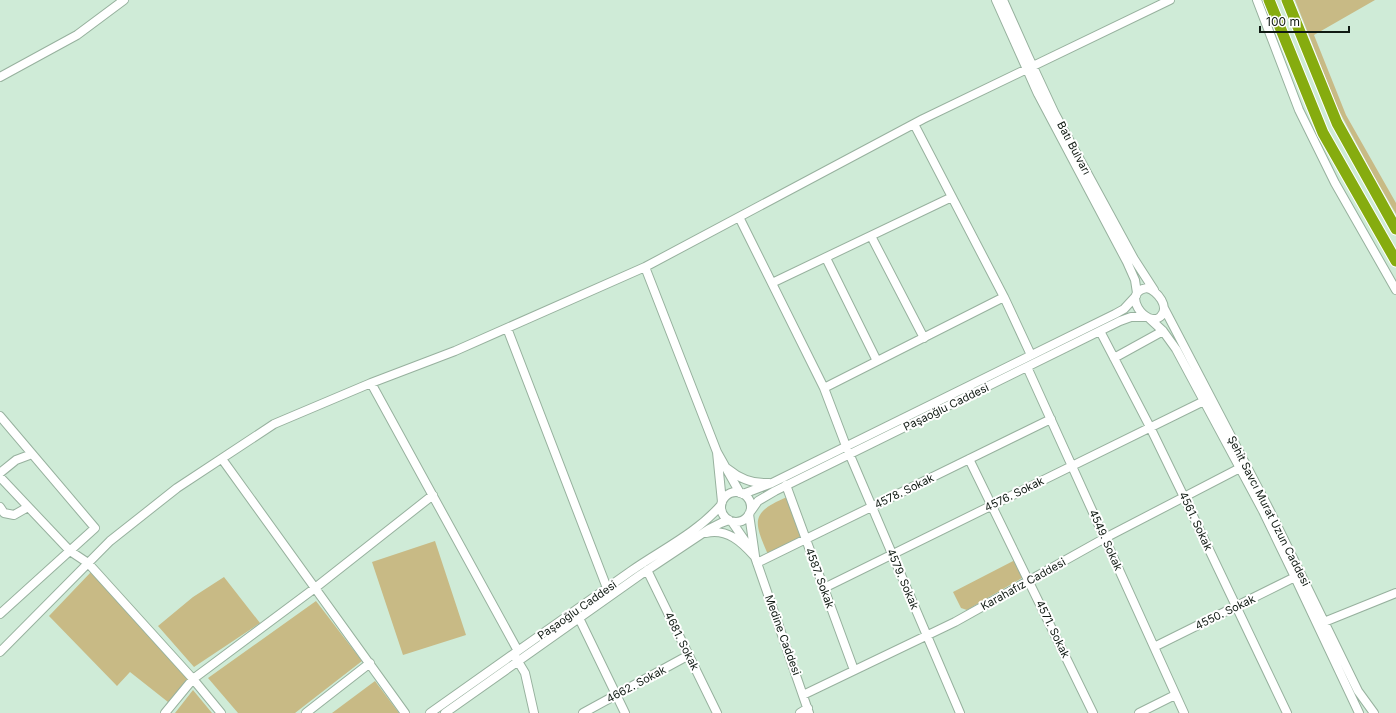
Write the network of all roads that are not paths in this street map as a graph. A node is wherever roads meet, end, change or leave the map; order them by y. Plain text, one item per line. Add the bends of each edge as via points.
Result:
1 (124, 0) edge
2 (996, 0) edge
3 (1003, 0) edge
4 (1170, 0) edge
5 (1257, 0) edge
6 (1269, 0) edge
7 (1287, 0) edge
8 (1030, 68) junction
9 (0, 77) edge
10 (914, 124) junction
11 (952, 197) junction
12 (740, 217) junction
13 (1396, 228) edge
14 (871, 236) junction
15 (826, 258) junction
16 (1396, 261) edge
17 (645, 267) junction
18 (772, 283) junction
19 (1154, 290) junction
20 (1396, 290) edge
21 (1137, 294) junction
22 (1004, 297) junction
23 (1164, 308) junction
24 (1149, 318) junction
25 (508, 328) junction
26 (1100, 331) junction
27 (1163, 331) junction
28 (924, 338) junction
29 (1031, 355) junction
30 (1114, 358) junction
31 (877, 361) junction
32 (1027, 367) junction
33 (371, 383) junction
34 (824, 388) junction
35 (1204, 401) junction
36 (0, 416) edge
37 (1051, 419) junction
38 (1150, 427) junction
39 (846, 446) junction
40 (717, 452) junction
41 (32, 454) junction
42 (850, 454) junction
43 (222, 459) junction
44 (969, 459) junction
45 (725, 466) junction
46 (1072, 466) junction
47 (1240, 468) junction
48 (0, 473) edge
49 (0, 477) edge
50 (772, 483) junction
51 (786, 485) junction
52 (742, 493) junction
53 (433, 494) junction
54 (1184, 497) junction
55 (722, 503) junction
56 (992, 505) junction
57 (872, 506) junction
58 (0, 507) edge
59 (28, 507) junction
60 (750, 513) junction
61 (731, 521) junction
62 (702, 534) junction
63 (1105, 538) junction
64 (806, 539) junction
65 (70, 551) junction
66 (892, 554) junction
67 (756, 560) junction
68 (88, 563) junction
69 (647, 570) junction
70 (1296, 577) junction
71 (1030, 581) junction
72 (315, 588) junction
73 (607, 588) junction
74 (824, 588) junction
75 (1396, 593) edge
76 (1236, 606) junction
77 (0, 614) edge
78 (579, 618) junction
79 (1324, 622) junction
80 (927, 636) junction
81 (1154, 647) junction
82 (0, 652) edge
83 (517, 655) junction
84 (689, 655) junction
85 (370, 663) junction
86 (854, 670) junction
87 (193, 679) junction
88 (616, 694) junction
89 (803, 695) junction
90 (1175, 695) junction
91 (809, 711) edge
92 (165, 713) edge
93 (221, 713) edge
94 (306, 713) edge
95 (405, 713) edge
96 (430, 713) edge
97 (445, 713) edge
98 (534, 713) edge
99 (583, 713) edge
100 (625, 713) edge
101 (717, 713) edge
102 (800, 713) edge
103 (960, 713) edge
104 (1093, 713) edge
105 (1139, 713) edge
106 (1184, 713) edge
107 (1287, 713) edge
108 (1359, 713) edge
109 (1374, 713) edge

1 - 9 street via 77,35
2 - 8 street, Batı Bulvarı
3 - 8 street, Batı Bulvarı
4 - 8 street
5 - 20 street via 1299,110 1335,183
6 - 16 highway via 1322,133
7 - 13 highway via 1337,123
8 - 10 street
8 - 19 street, Batı Bulvarı via 1109,214
8 - 21 street, Batı Bulvarı via 1056,129 1127,262 1135,280
10 - 11 street
10 - 12 street
11 - 14 street
11 - 22 street
12 - 17 street
12 - 18 street, 4579. Sokak
14 - 15 street
14 - 28 street
15 - 18 street
15 - 31 street
17 - 25 street
17 - 40 street
18 - 34 street, 4579. Sokak
19 - 21 street via 1147,288
19 - 23 street
21 - 24 street via 1137,306
21 - 29 street, Paşaoğlu Caddesi via 1120,312
22 - 28 street
22 - 29 street
23 - 24 street via 1157,319
23 - 79 street, Şehit Savcı Murat Uzun Caddesi via 1270,509
24 - 26 street, Paşaoğlu Caddesi via 1132,317
24 - 27 street, Şehit Savcı Murat Uzun Caddesi
25 - 33 street
25 - 73 street
26 - 30 street, 4561. Sokak
26 - 32 street, Paşaoğlu Caddesi
27 - 30 street
27 - 35 street, Şehit Savcı Murat Uzun Caddesi
28 - 31 street
29 - 39 street, Paşaoğlu Caddesi
30 - 38 street, 4561. Sokak
31 - 34 street
32 - 37 street, 4549. Sokak
32 - 42 street, Paşaoğlu Caddesi
33 - 43 street via 274,424
33 - 53 street
34 - 39 street, 4579. Sokak
35 - 38 street, 4576. Sokak
35 - 47 street, Şehit Savcı Murat Uzun Caddesi
36 - 41 street
37 - 44 street, 4578. Sokak
37 - 46 street, 4549. Sokak
38 - 46 street, 4576. Sokak
38 - 54 street, 4561. Sokak
39 - 42 street, 4579. Sokak
39 - 50 street, Paşaoğlu Caddesi
40 - 45 street
40 - 55 street
41 - 48 street via 16,460
41 - 65 street via 95,528
42 - 51 street, Paşaoğlu Caddesi
42 - 57 street, 4579. Sokak
43 - 68 street via 177,488 110,541
43 - 72 street
44 - 56 street, 4571. Sokak
44 - 57 street, 4578. Sokak
45 - 50 street via 735,475 747,480
45 - 52 street
46 - 56 street, 4576. Sokak
46 - 63 street, 4549. Sokak
47 - 54 street, Karahafız Caddesi
47 - 70 street, Şehit Savcı Murat Uzun Caddesi
49 - 59 street
50 - 52 street, Paşaoğlu Caddesi
51 - 60 street, Paşaoğlu Caddesi via 758,501
51 - 64 street, 4587. Sokak
52 - 55 street via 732,492
52 - 60 street via 751,504
53 - 72 street
53 - 83 street
54 - 63 street, Karahafız Caddesi
54 - 76 street, 4561. Sokak
55 - 61 street via 722,513
55 - 73 street, Paşaoğlu Caddesi via 698,527
56 - 66 street, 4576. Sokak
56 - 71 street, 4571. Sokak
57 - 64 street, 4578. Sokak
57 - 66 street, 4579. Sokak
58 - 59 street via 4,513 14,516
59 - 65 street
60 - 61 street via 744,520
60 - 67 street, Medine Caddesi
61 - 62 street, Paşaoğlu Caddesi
61 - 67 street, Medine Caddesi
62 - 67 street via 724,533 742,544
62 - 69 street, Paşaoğlu Caddesi
63 - 71 street, Karahafız Caddesi
63 - 81 street, 4549. Sokak
64 - 67 street, 4578. Sokak
64 - 74 street, 4587. Sokak
65 - 68 street
65 - 77 street
66 - 74 street, 4576. Sokak
66 - 80 street, 4579. Sokak
67 - 89 street, Medine Caddesi
68 - 82 street
68 - 87 street
69 - 78 street, Paşaoğlu Caddesi
69 - 84 street, 4681. Sokak
70 - 76 street, 4550. Sokak
70 - 108 street, Şehit Savcı Murat Uzun Caddesi
71 - 80 street, Karahafız Caddesi
71 - 104 street, 4571. Sokak
72 - 85 street
72 - 87 street
73 - 83 street, Paşaoğlu Caddesi
74 - 86 street, 4587. Sokak
75 - 79 street
76 - 81 street, 4550. Sokak
76 - 107 street, 4561. Sokak
78 - 83 street, Paşaoğlu Caddesi
78 - 88 street
79 - 109 street, Şehit Savcı Murat Uzun Caddesi via 1358,691
80 - 86 street, Karahafız Caddesi
80 - 103 street, 4579. Sokak
81 - 90 street, 4549. Sokak
83 - 96 street, Paşaoğlu Caddesi
83 - 97 street, Paşaoğlu Caddesi
83 - 98 street via 528,682
84 - 88 street, 4662. Sokak
84 - 101 street, 4681. Sokak
85 - 94 street
85 - 95 street
86 - 89 street, Karahafız Caddesi
87 - 92 street
87 - 93 street
88 - 99 street, 4662. Sokak
88 - 100 street
89 - 91 street, Medine Caddesi
90 - 105 street
90 - 106 street, 4549. Sokak
91 - 102 street

